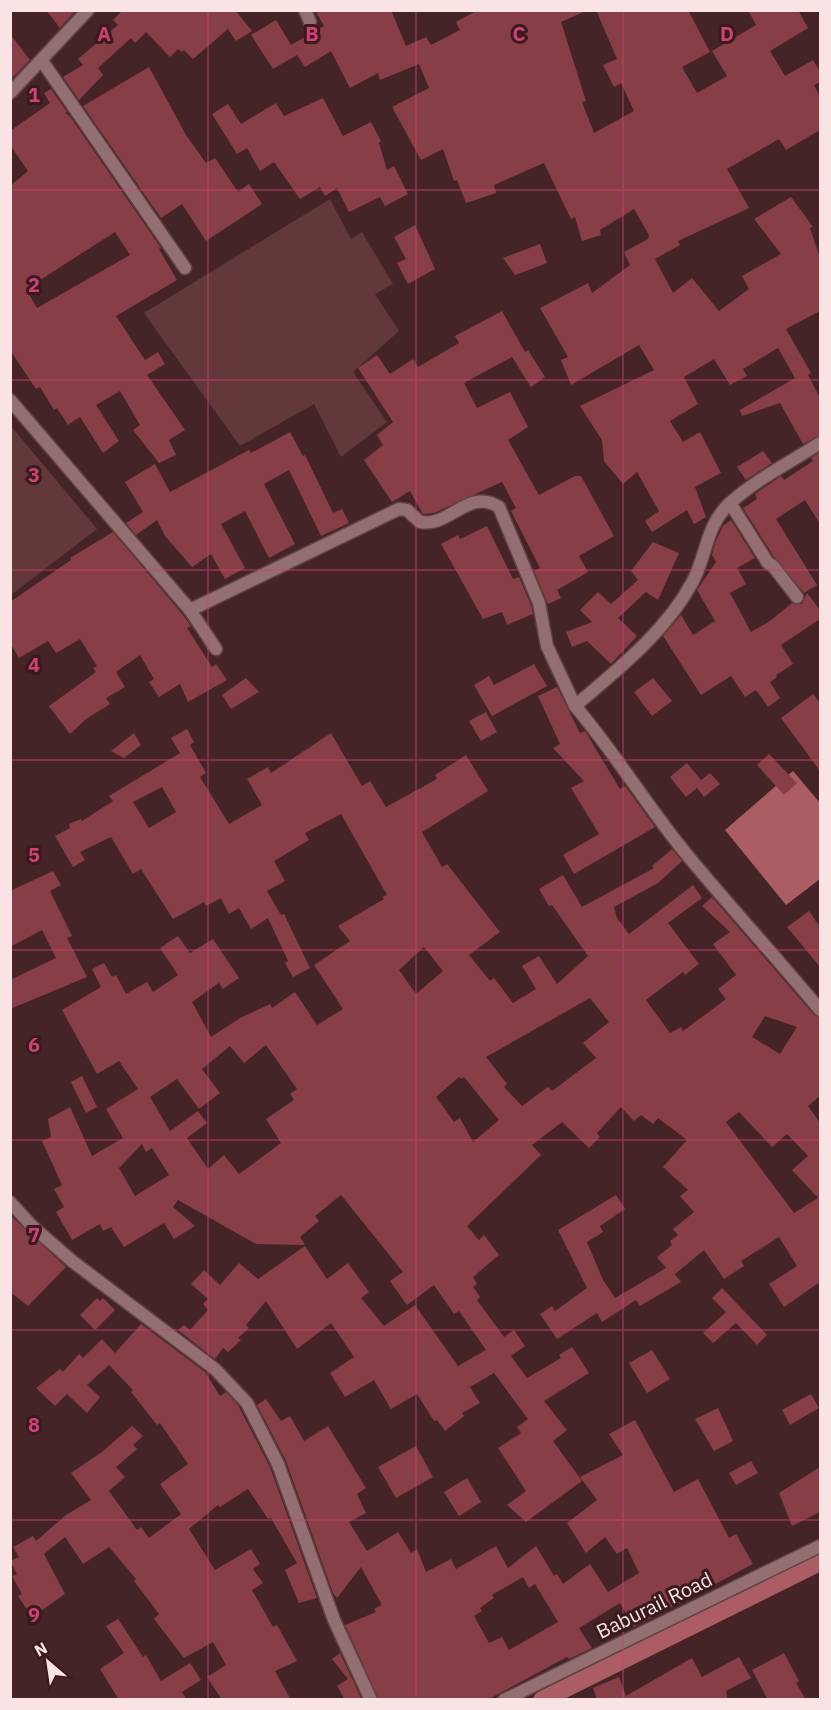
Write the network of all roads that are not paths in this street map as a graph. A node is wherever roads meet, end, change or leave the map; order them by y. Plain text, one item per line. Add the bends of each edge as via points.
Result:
1 (88, 10) edge
2 (42, 61) junction
3 (10, 93) edge
4 (185, 268) dead end
5 (10, 400) edge
6 (820, 444) edge
7 (730, 503) junction
8 (796, 597) dead end
9 (190, 610) junction
10 (216, 649) dead end
11 (575, 706) junction
12 (820, 1010) edge
13 (10, 1202) edge
14 (820, 1546) edge
15 (371, 1700) edge
16 (504, 1700) edge

1 - 2 street
2 - 3 street
2 - 4 street
5 - 9 street
6 - 7 street
7 - 8 street via 768,563
7 - 11 street via 713,522 693,580 670,615 644,647
9 - 10 street
9 - 11 street via 399,509 407,510 420,522 434,522 472,502 487,501 499,507 539,603 547,646
11 - 12 street via 688,856
13 - 15 street via 72,1261 215,1369 247,1403 278,1464 334,1620
14 - 16 street, Baburail Road

